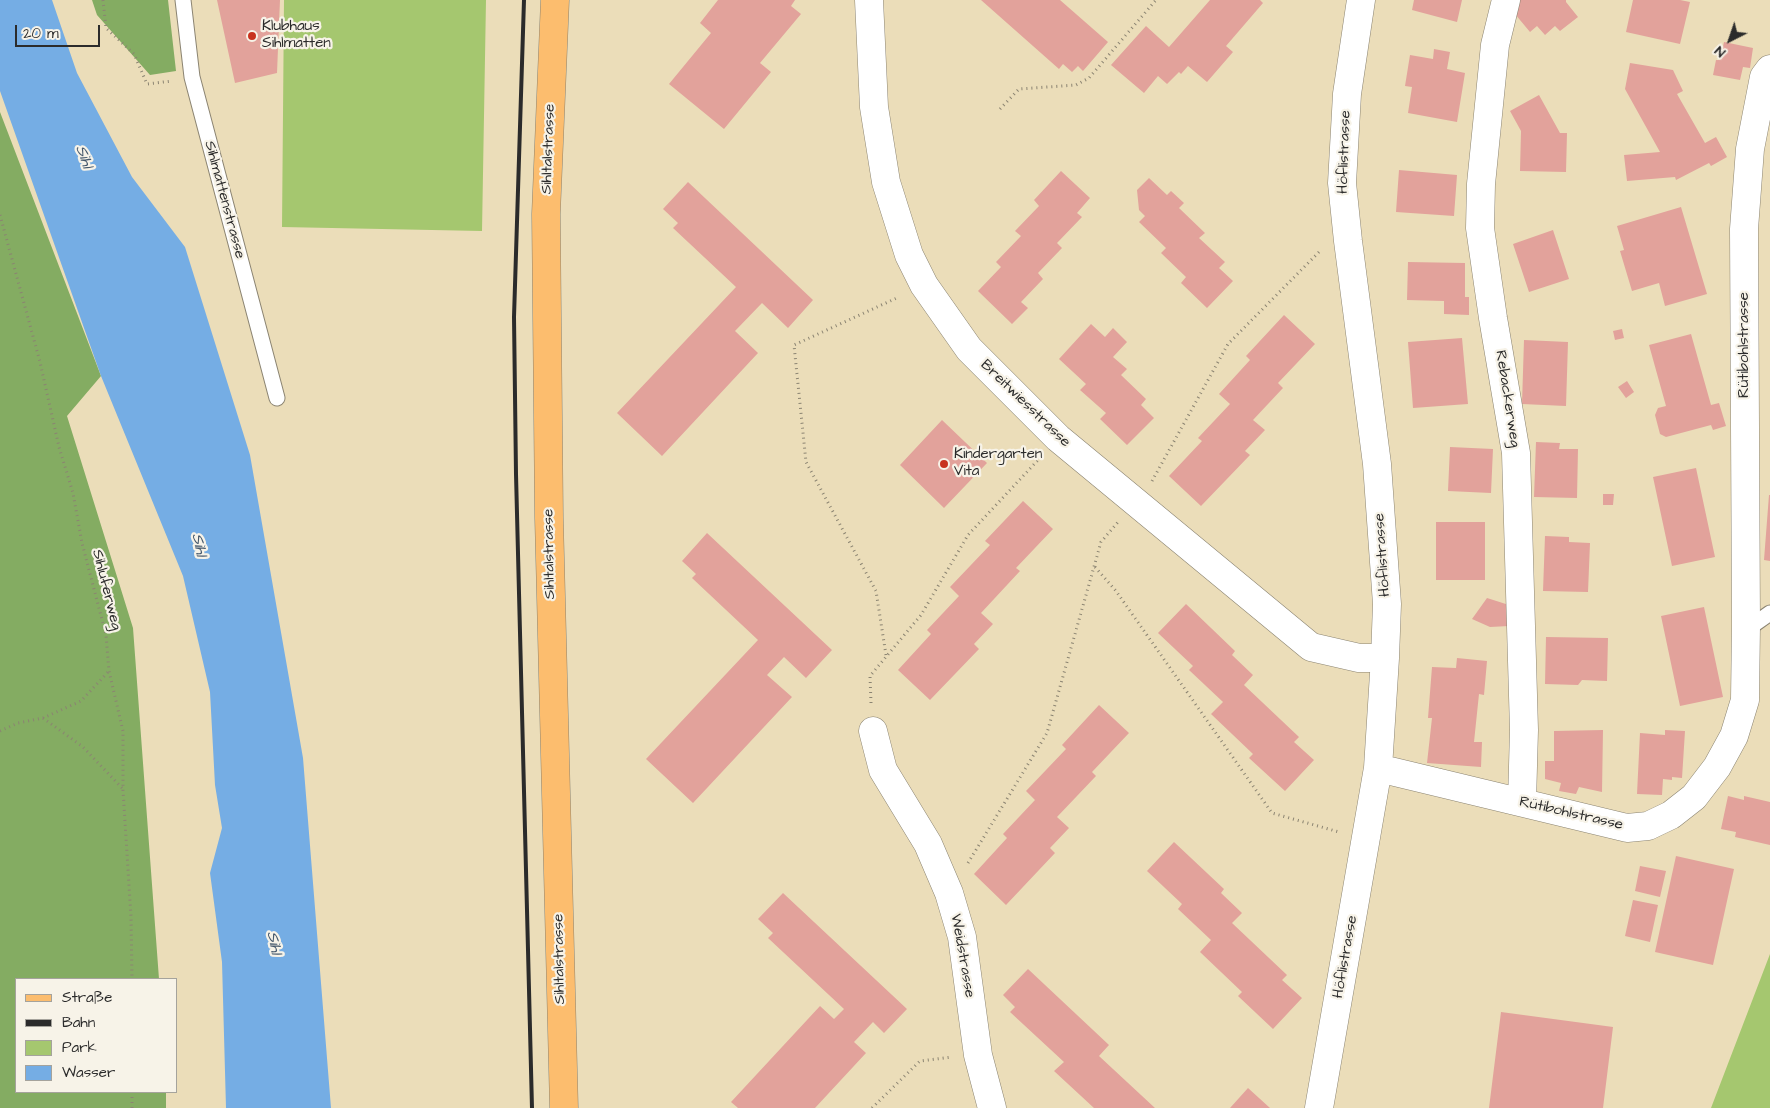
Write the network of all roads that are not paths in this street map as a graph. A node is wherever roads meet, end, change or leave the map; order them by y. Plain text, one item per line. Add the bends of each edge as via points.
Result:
1 (183, 0) edge
2 (555, 0) edge
3 (869, 0) edge
4 (1360, 0) edge
5 (1506, 0) edge
6 (1770, 69) edge
7 (277, 398) dead end
8 (1758, 619) edge
9 (1385, 658) junction
10 (873, 732) road end
11 (1378, 768) junction
12 (1522, 802) junction
13 (564, 1108) edge
14 (992, 1108) edge
15 (1320, 1108) edge

1 - 7 lane, Sihlmattenstrasse via 192,78
2 - 13 main road, Sihltalstrasse via 546,243 549,518
3 - 9 street, Breitwiesstrasse via 874,107 886,182 909,255 924,285 969,349 1058,438 1311,647 1359,658
4 - 9 street, Höflistrasse via 1347,94 1342,183 1377,464 1387,604
5 - 12 street, Rebackerweg via 1495,45 1481,184 1480,228 1516,453 1524,730
6 - 8 street, Rütibohlstrasse via 1764,77 1750,149 1744,229
8 - 12 street, Rütibohlstrasse via 1745,700 1734,736 1717,768 1694,797 1648,826 1627,828
9 - 11 street, Höflistrasse
10 - 14 street, Weidstrasse via 883,770 928,844 949,893 962,937 978,1055
11 - 12 street, Rütibohlstrasse
11 - 15 street, Höflistrasse

